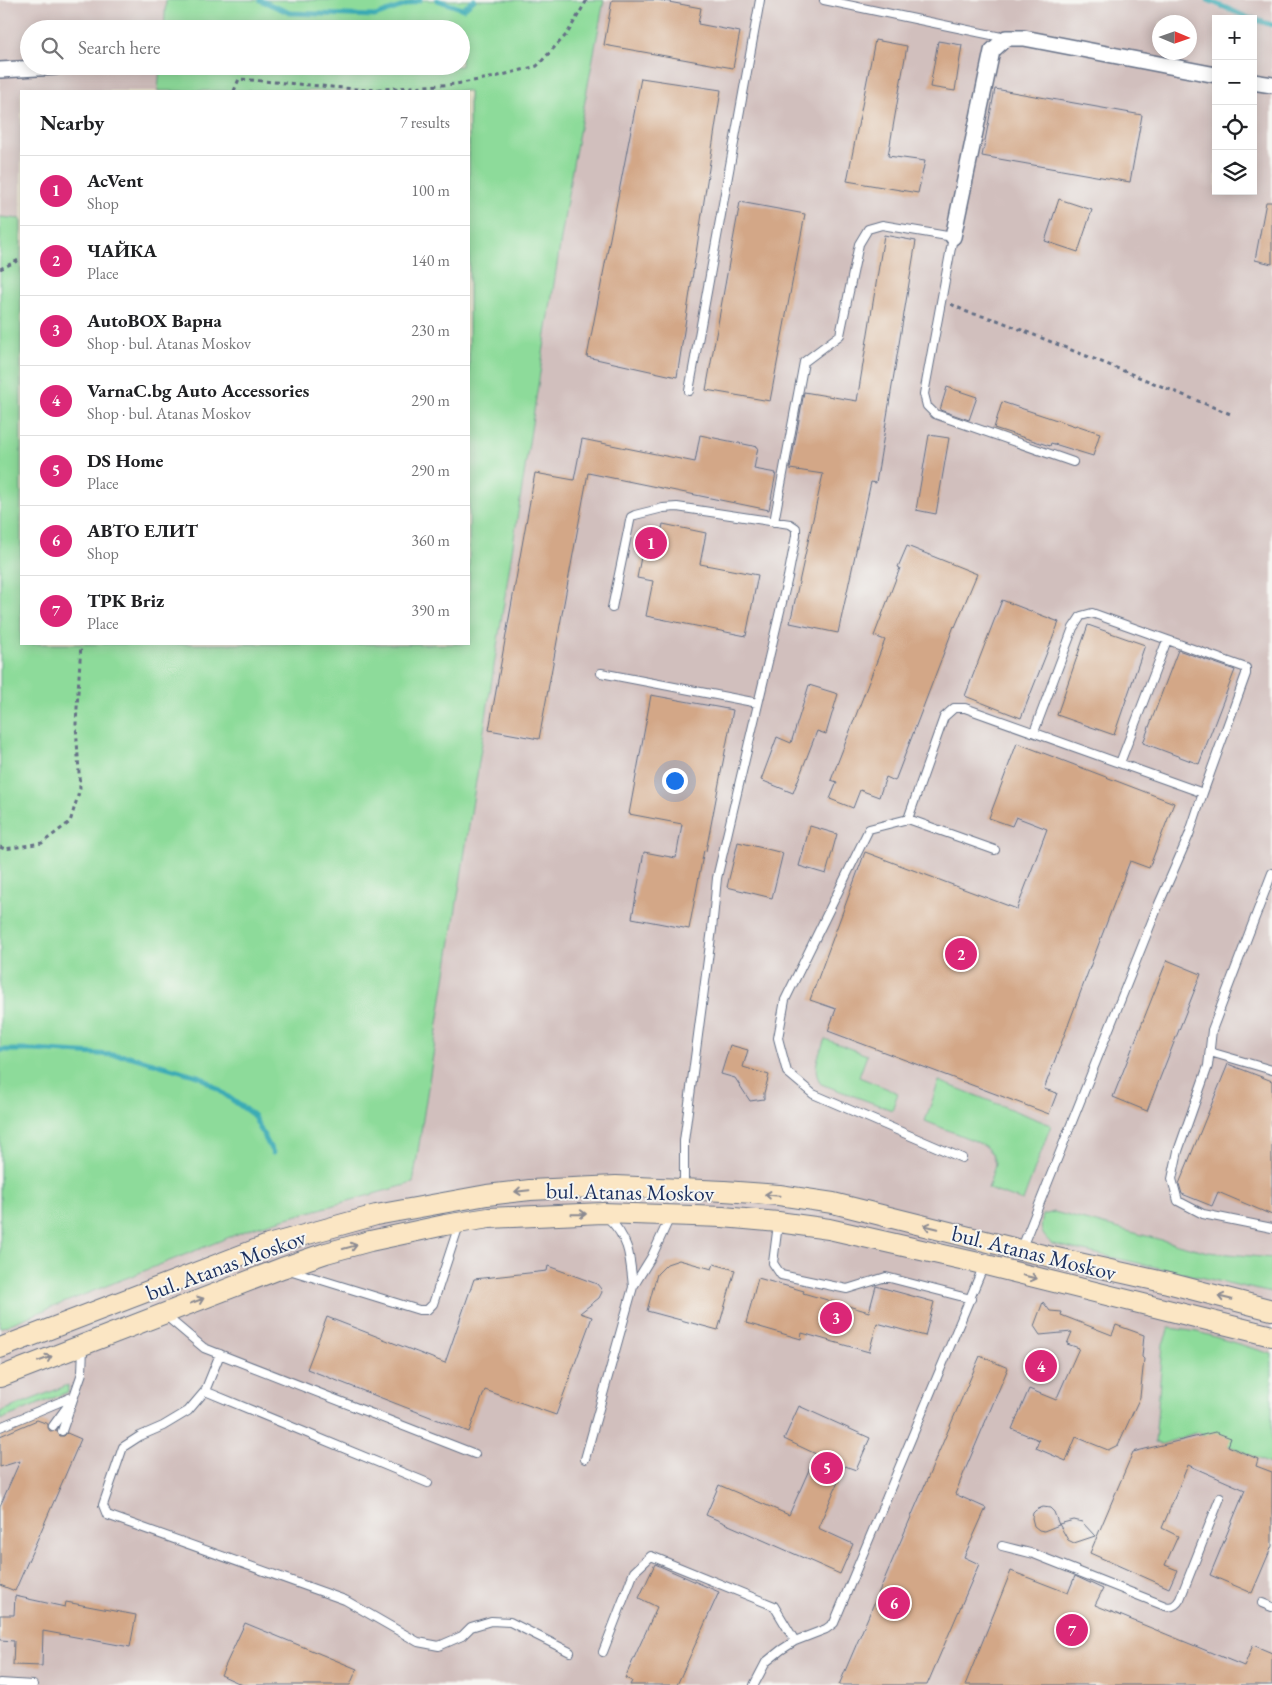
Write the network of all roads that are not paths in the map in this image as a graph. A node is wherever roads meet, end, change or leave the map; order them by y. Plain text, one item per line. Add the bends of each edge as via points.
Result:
1 (760, 0) edge
2 (824, 0) edge
3 (1006, 38) junction
4 (20, 69) edge
5 (0, 70) edge
6 (1212, 74) edge
7 (1257, 83) edge
8 (1272, 85) edge
9 (953, 238) junction
10 (689, 391) dead end
11 (1073, 462) dead end
12 (774, 522) junction
13 (612, 608) dead end
14 (1168, 640) junction
15 (601, 673) dead end
16 (758, 703) junction
17 (1034, 732) junction
18 (1120, 763) junction
19 (1203, 793) junction
20 (908, 818) junction
21 (995, 850) dead end
22 (1272, 873) edge
23 (1210, 1052) junction
24 (1271, 1068) edge
25 (962, 1158) dead end
26 (684, 1189) junction
27 (603, 1213) junction
28 (671, 1215) junction
29 (778, 1222) junction
30 (459, 1223) junction
31 (1272, 1228) edge
32 (1021, 1250) junction
33 (984, 1265) junction
34 (282, 1268) junction
35 (1007, 1271) junction
36 (633, 1287) junction
37 (971, 1299) junction
38 (1272, 1310) edge
39 (164, 1313) junction
40 (1272, 1336) edge
41 (83, 1345) junction
42 (0, 1348) edge
43 (220, 1354) junction
44 (0, 1377) edge
45 (205, 1391) junction
46 (74, 1396) junction
47 (53, 1426) dead end
48 (0, 1427) edge
49 (62, 1430) dead end
50 (475, 1454) dead end
51 (585, 1459) dead end
52 (428, 1483) dead end
53 (1220, 1498) dead end
54 (1002, 1546) dead end
55 (1262, 1602) dead end
56 (1272, 1607) edge
57 (795, 1641) junction
58 (570, 1652) dead end
59 (603, 1652) dead end
60 (0, 1682) edge
61 (11, 1684) edge
62 (33, 1685) edge
63 (754, 1685) edge

1 - 10 lane
2 - 3 lane
3 - 6 street via 1024,38
3 - 9 street via 992,51
4 - 5 street
7 - 8 street
9 - 11 lane via 924,394 927,406 935,414
9 - 12 lane via 882,225 868,230 859,244 840,335 804,362
12 - 13 lane via 677,507 631,517
12 - 16 lane via 790,524 796,528 796,536
14 - 17 lane via 1092,613 1081,616 1073,628
14 - 18 lane
14 - 19 lane via 1246,668
15 - 16 lane
16 - 26 lane via 717,878 684,1140
17 - 18 lane
17 - 20 lane via 964,708 954,708 944,717
18 - 19 lane
19 - 32 lane via 1189,835
20 - 21 lane
20 - 25 lane via 869,829 785,1000 778,1038 788,1072 813,1094
22 - 23 lane via 1212,1030
23 - 24 lane
23 - 31 lane via 1178,1151 1172,1179 1178,1201 1203,1214
32 -> 26 main road, bul. Atanas Moskov via 833,1203 779,1195
26 -> 42 main road, bul. Atanas Moskov via 616,1186 530,1190 376,1215 268,1245
27 - 28 main road, bul. Atanas Moskov
30 -> 27 main road, bul. Atanas Moskov via 498,1217
27 - 36 lane via 618,1228 625,1242 631,1260
28 - 29 main road, bul. Atanas Moskov
28 - 36 lane
29 - 33 main road, bul. Atanas Moskov via 829,1229
29 - 37 lane via 773,1263 781,1275 847,1289 886,1277
34 -> 30 main road, bul. Atanas Moskov via 370,1241
30 - 34 lane via 433,1304 427,1310
32 - 35 main road via 1002,1250 996,1255
38 -> 32 main road, bul. Atanas Moskov
33 - 35 main road, bul. Atanas Moskov
33 - 37 lane
39 -> 34 main road, bul. Atanas Moskov
35 -> 40 main road, bul. Atanas Moskov
36 - 51 lane
37 - 57 lane via 834,1623
39 - 41 main road, bul. Atanas Moskov
39 - 43 lane via 204,1348
44 -> 41 main road, bul. Atanas Moskov
41 - 46 lane via 82,1373
43 - 45 lane
43 - 50 lane
45 - 52 lane
45 - 58 lane via 188,1411 123,1447 103,1505 107,1515 345,1600 418,1642 440,1646 462,1636 471,1627 491,1621 510,1622
46 - 47 lane
46 - 48 lane
46 - 49 lane
53 - 54 lane via 1180,1599 1172,1607 1034,1554
55 - 56 lane
57 - 59 lane via 774,1606 652,1556 634,1572
57 - 63 lane via 766,1662
60 - 61 lane
61 - 62 lane

